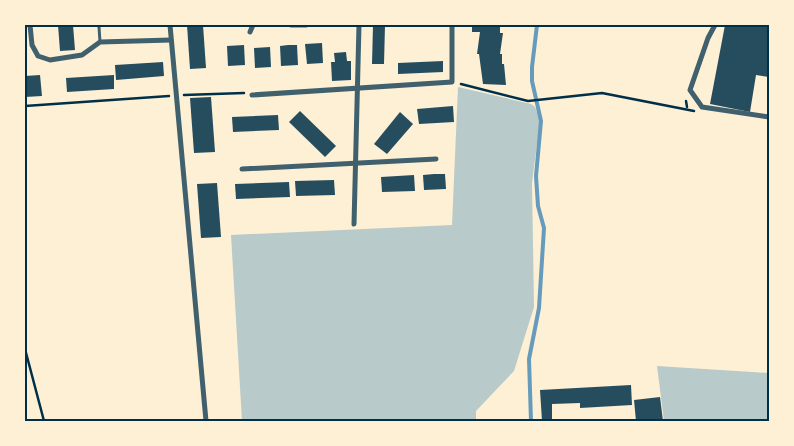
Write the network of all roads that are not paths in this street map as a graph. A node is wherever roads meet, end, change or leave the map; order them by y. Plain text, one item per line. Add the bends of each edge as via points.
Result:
1 (30, 25) edge
2 (170, 25) edge
3 (253, 25) edge
4 (291, 25) edge
5 (306, 25) edge
6 (359, 25) edge
7 (452, 25) edge
8 (714, 25) edge
9 (99, 27) dead end
10 (250, 32) dead end
11 (171, 40) junction
12 (100, 42) junction
13 (357, 89) junction
14 (252, 95) road end
15 (769, 117) edge
16 (436, 159) dead end
17 (355, 164) junction
18 (242, 170) dead end
19 (354, 224) dead end
20 (206, 421) edge

1 - 12 street via 32,44 38,56 50,60 82,55
2 - 11 street
3 - 10 street
4 - 5 street
6 - 13 street
7 - 13 street via 452,82
8 - 15 street via 690,90 702,107
9 - 12 lane
11 - 12 street
11 - 20 street
13 - 14 street
13 - 17 street
16 - 17 street
17 - 18 street
17 - 19 street

